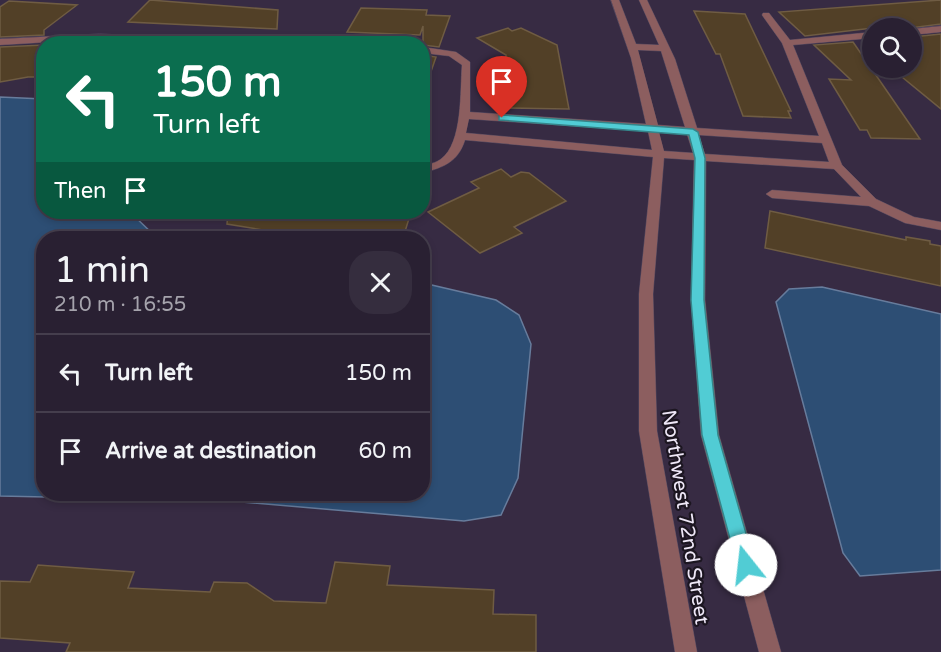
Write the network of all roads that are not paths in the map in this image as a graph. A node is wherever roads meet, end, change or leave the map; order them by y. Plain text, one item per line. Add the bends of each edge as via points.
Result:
1 (615, 0) edge
2 (643, 0) edge
3 (766, 15) dead end
4 (941, 29) edge
5 (922, 31) edge
6 (78, 36) edge
7 (116, 36) edge
8 (862, 36) edge
9 (36, 38) edge
10 (0, 42) edge
11 (787, 43) junction
12 (633, 47) junction
13 (665, 48) junction
14 (430, 50) edge
15 (463, 115) junction
16 (652, 130) junction
17 (693, 132) junction
18 (461, 136) junction
19 (826, 140) junction
20 (659, 154) junction
21 (700, 158) junction
22 (837, 166) junction
23 (430, 167) edge
24 (772, 194) dead end
25 (872, 202) junction
26 (941, 226) edge
27 (686, 652) edge
28 (770, 652) edge

1 - 12 street, Northwest 72nd Street
2 - 13 street, Northwest 72nd Street
3 - 11 street
4 - 5 street
6 - 7 street
8 - 11 street
9 - 10 street
11 - 19 street
12 - 13 street
12 - 16 street, Northwest 72nd Street
13 - 17 street, Northwest 72nd Street
14 - 15 street via 460,56 467,64
15 - 16 street
15 - 18 street
16 - 17 street
16 - 20 street, Northwest 72nd Street
17 - 19 street
17 - 21 street, Northwest 72nd Street
18 - 20 street
18 - 23 street via 444,163
19 - 22 street
20 - 21 street
20 - 27 street, Northwest 72nd Street via 646,294 648,430
21 - 22 street
21 - 28 street, Northwest 72nd Street via 698,300 710,435
22 - 25 street
24 - 25 street
25 - 26 street via 910,220

